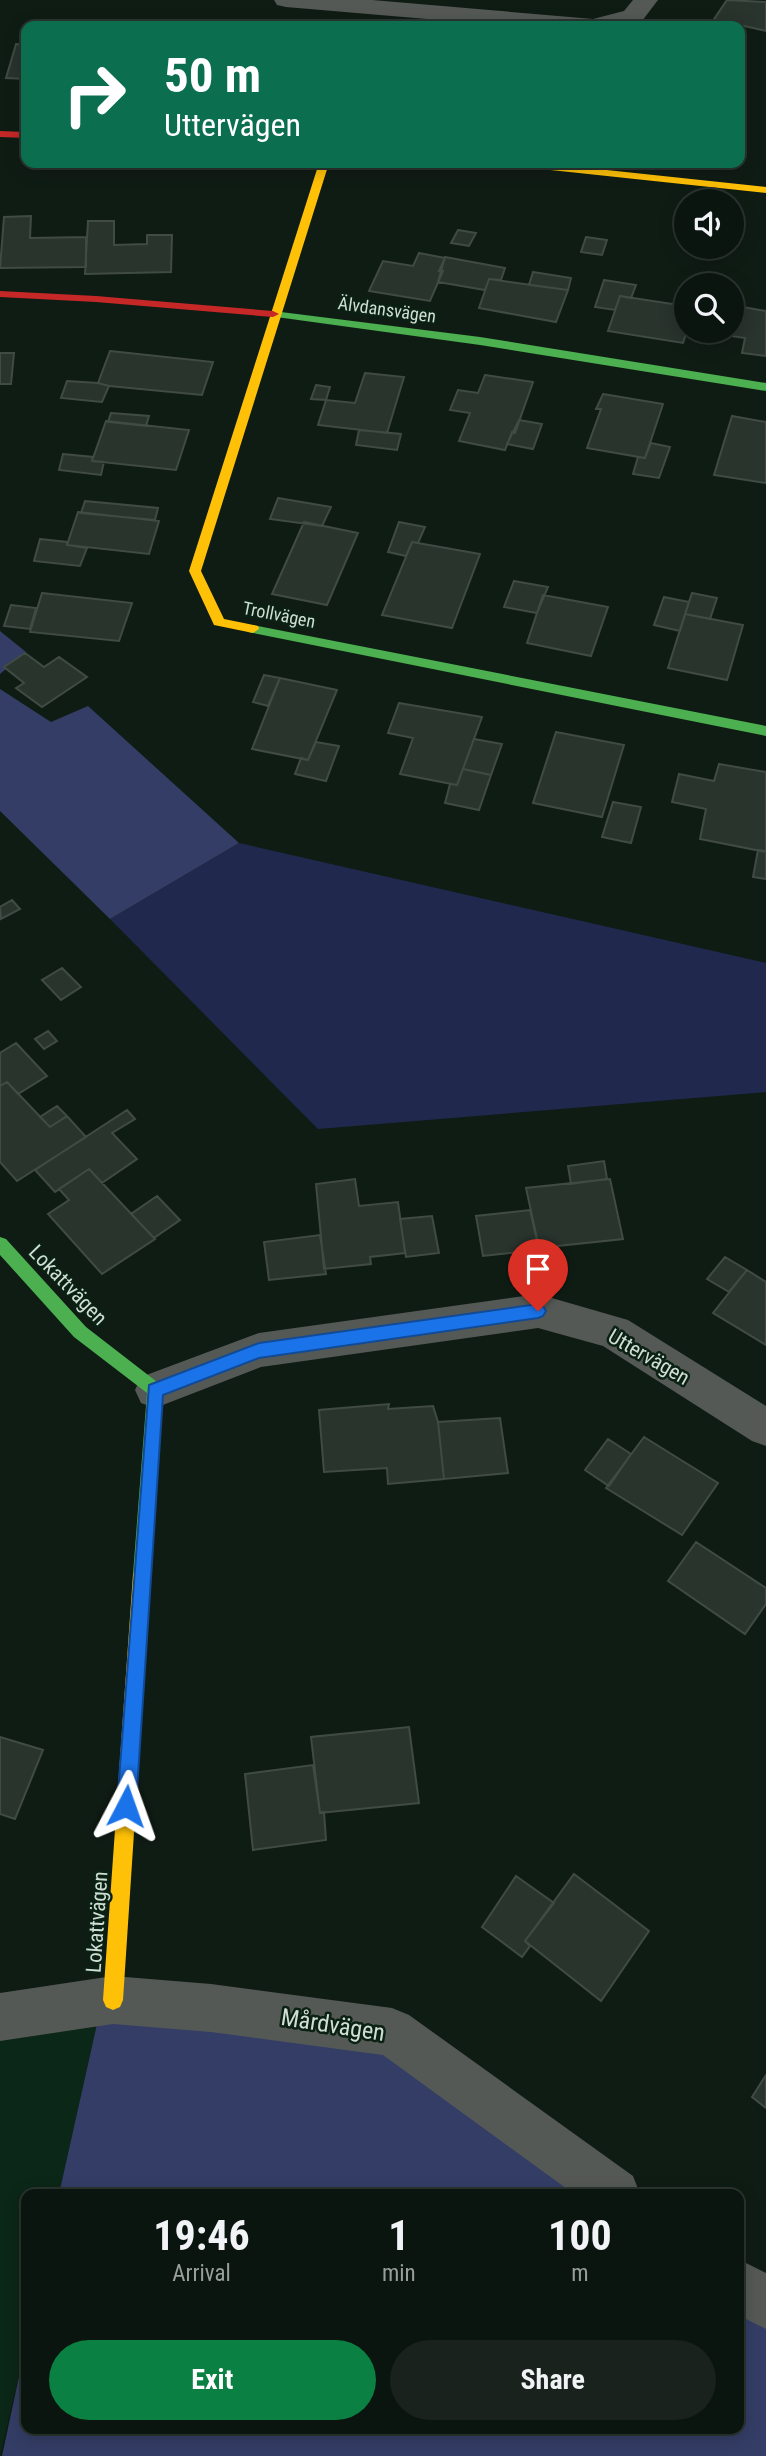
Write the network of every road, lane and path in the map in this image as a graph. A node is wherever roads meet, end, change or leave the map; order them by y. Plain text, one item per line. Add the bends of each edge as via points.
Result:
1 (286, 0) edge
2 (646, 0) edge
3 (377, 17) edge
4 (473, 21) edge
5 (613, 21) edge
6 (0, 134) edge
7 (21, 135) edge
8 (322, 168) edge
9 (560, 168) edge
10 (766, 190) edge
11 (0, 294) edge
12 (275, 314) junction
13 (766, 387) edge
14 (766, 731) edge
15 (0, 1244) edge
16 (155, 1390) junction
17 (766, 1428) edge
18 (113, 2000) junction
19 (0, 2017) edge
20 (608, 2189) edge
21 (744, 2288) edge
22 (766, 2304) edge

1 - 3 street
2 - 5 street via 633,16
3 - 4 street
6 - 7 street
8 - 12 street, Trollvägen
9 - 10 street
11 - 12 street, Älvdansvägen via 104,297
12 - 13 street, Älvdansvägen via 599,358
12 - 14 street, Trollvägen via 195,571 219,622
15 - 16 street, Lokattvägen via 80,1332
16 - 17 street, Uttervägen via 259,1350 538,1311 614,1332
16 - 18 street, Lokattvägen
18 - 19 street, Mårdvägen
18 - 20 street, Mårdvägen via 392,2032
21 - 22 street

